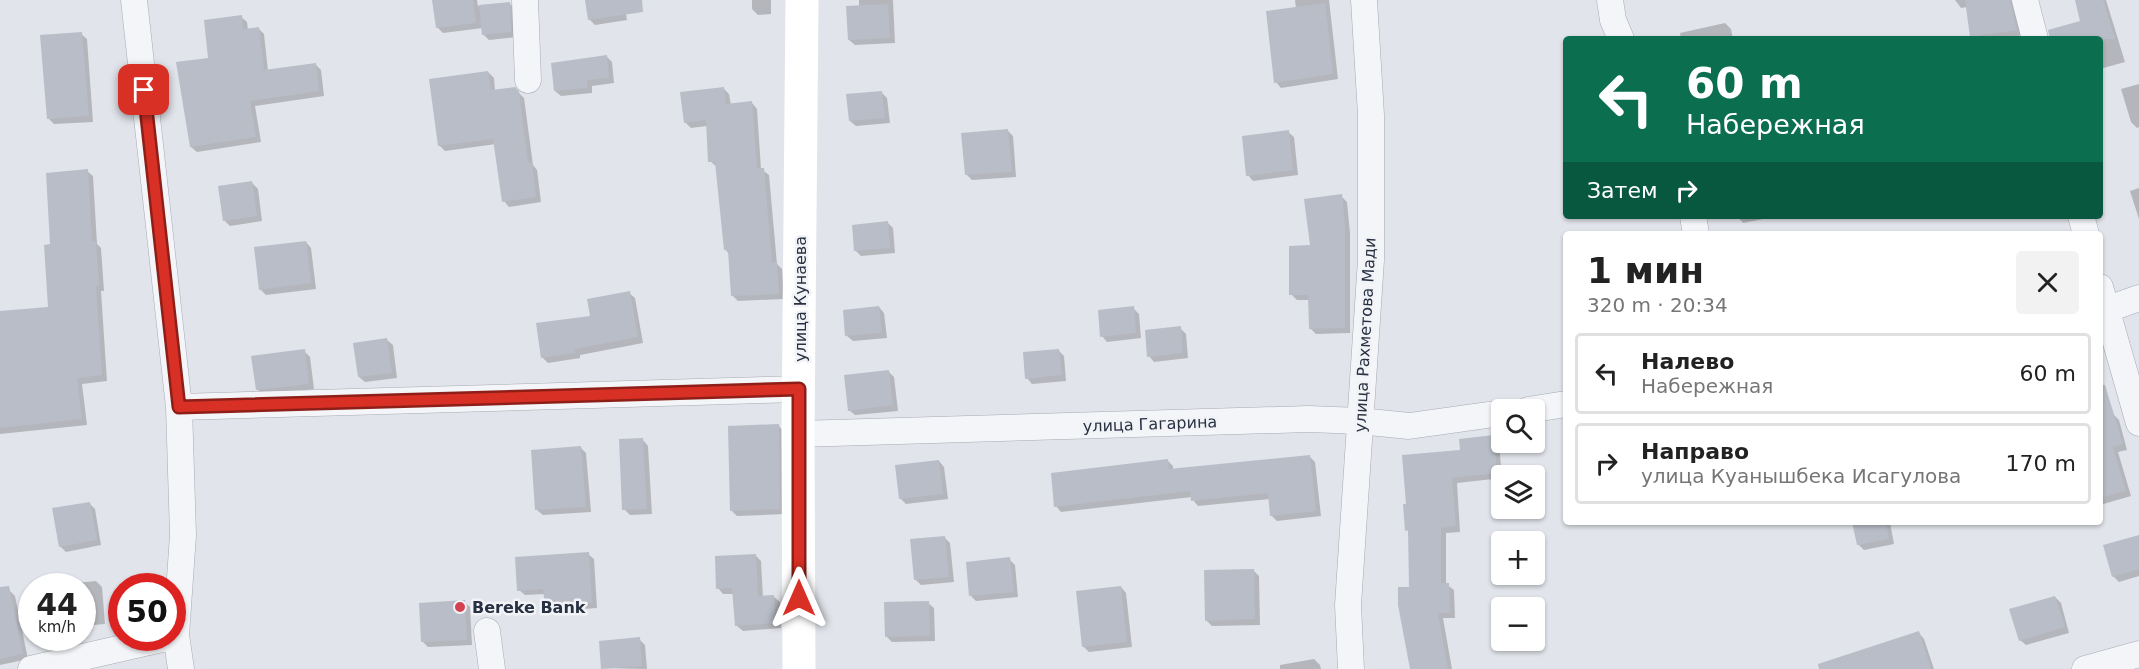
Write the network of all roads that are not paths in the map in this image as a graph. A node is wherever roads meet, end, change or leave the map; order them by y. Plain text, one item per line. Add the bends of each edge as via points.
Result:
1 (134, 0) edge
2 (525, 0) edge
3 (801, 0) edge
4 (1364, 0) edge
5 (1610, 0) edge
6 (2025, 0) edge
7 (1620, 36) edge
8 (2034, 36) edge
9 (528, 80) dead end
10 (2139, 298) edge
11 (2103, 303) edge
12 (2103, 306) edge
13 (799, 389) junction
14 (1563, 404) edge
15 (179, 407) junction
16 (1545, 407) edge
17 (1491, 415) edge
18 (1360, 421) junction
19 (2139, 423) edge
20 (798, 434) junction
21 (179, 573) edge
22 (487, 631) dead end
23 (108, 651) edge
24 (176, 651) edge
25 (2139, 654) edge
26 (31, 669) edge
27 (181, 669) edge
28 (492, 669) edge
29 (799, 669) edge
30 (1351, 669) edge
31 (2085, 669) edge

1 - 15 street
2 - 9 street
3 - 13 main road, улица Кунаева
4 - 18 street, улица Рахметова Мади via 1371,115 1371,260
5 - 7 street
6 - 8 street
10 - 11 street
12 - 19 street
13 - 15 street
13 - 20 main road, улица Кунаева
14 - 16 street
15 - 21 street via 183,535
17 - 18 street, улица Гагарина via 1409,426
18 - 20 street, улица Гагарина via 1309,419
18 - 30 street, улица Рахметова Мади via 1348,605
20 - 29 main road, улица Кунаева
22 - 28 street
23 - 26 street
24 - 27 street
25 - 31 street

